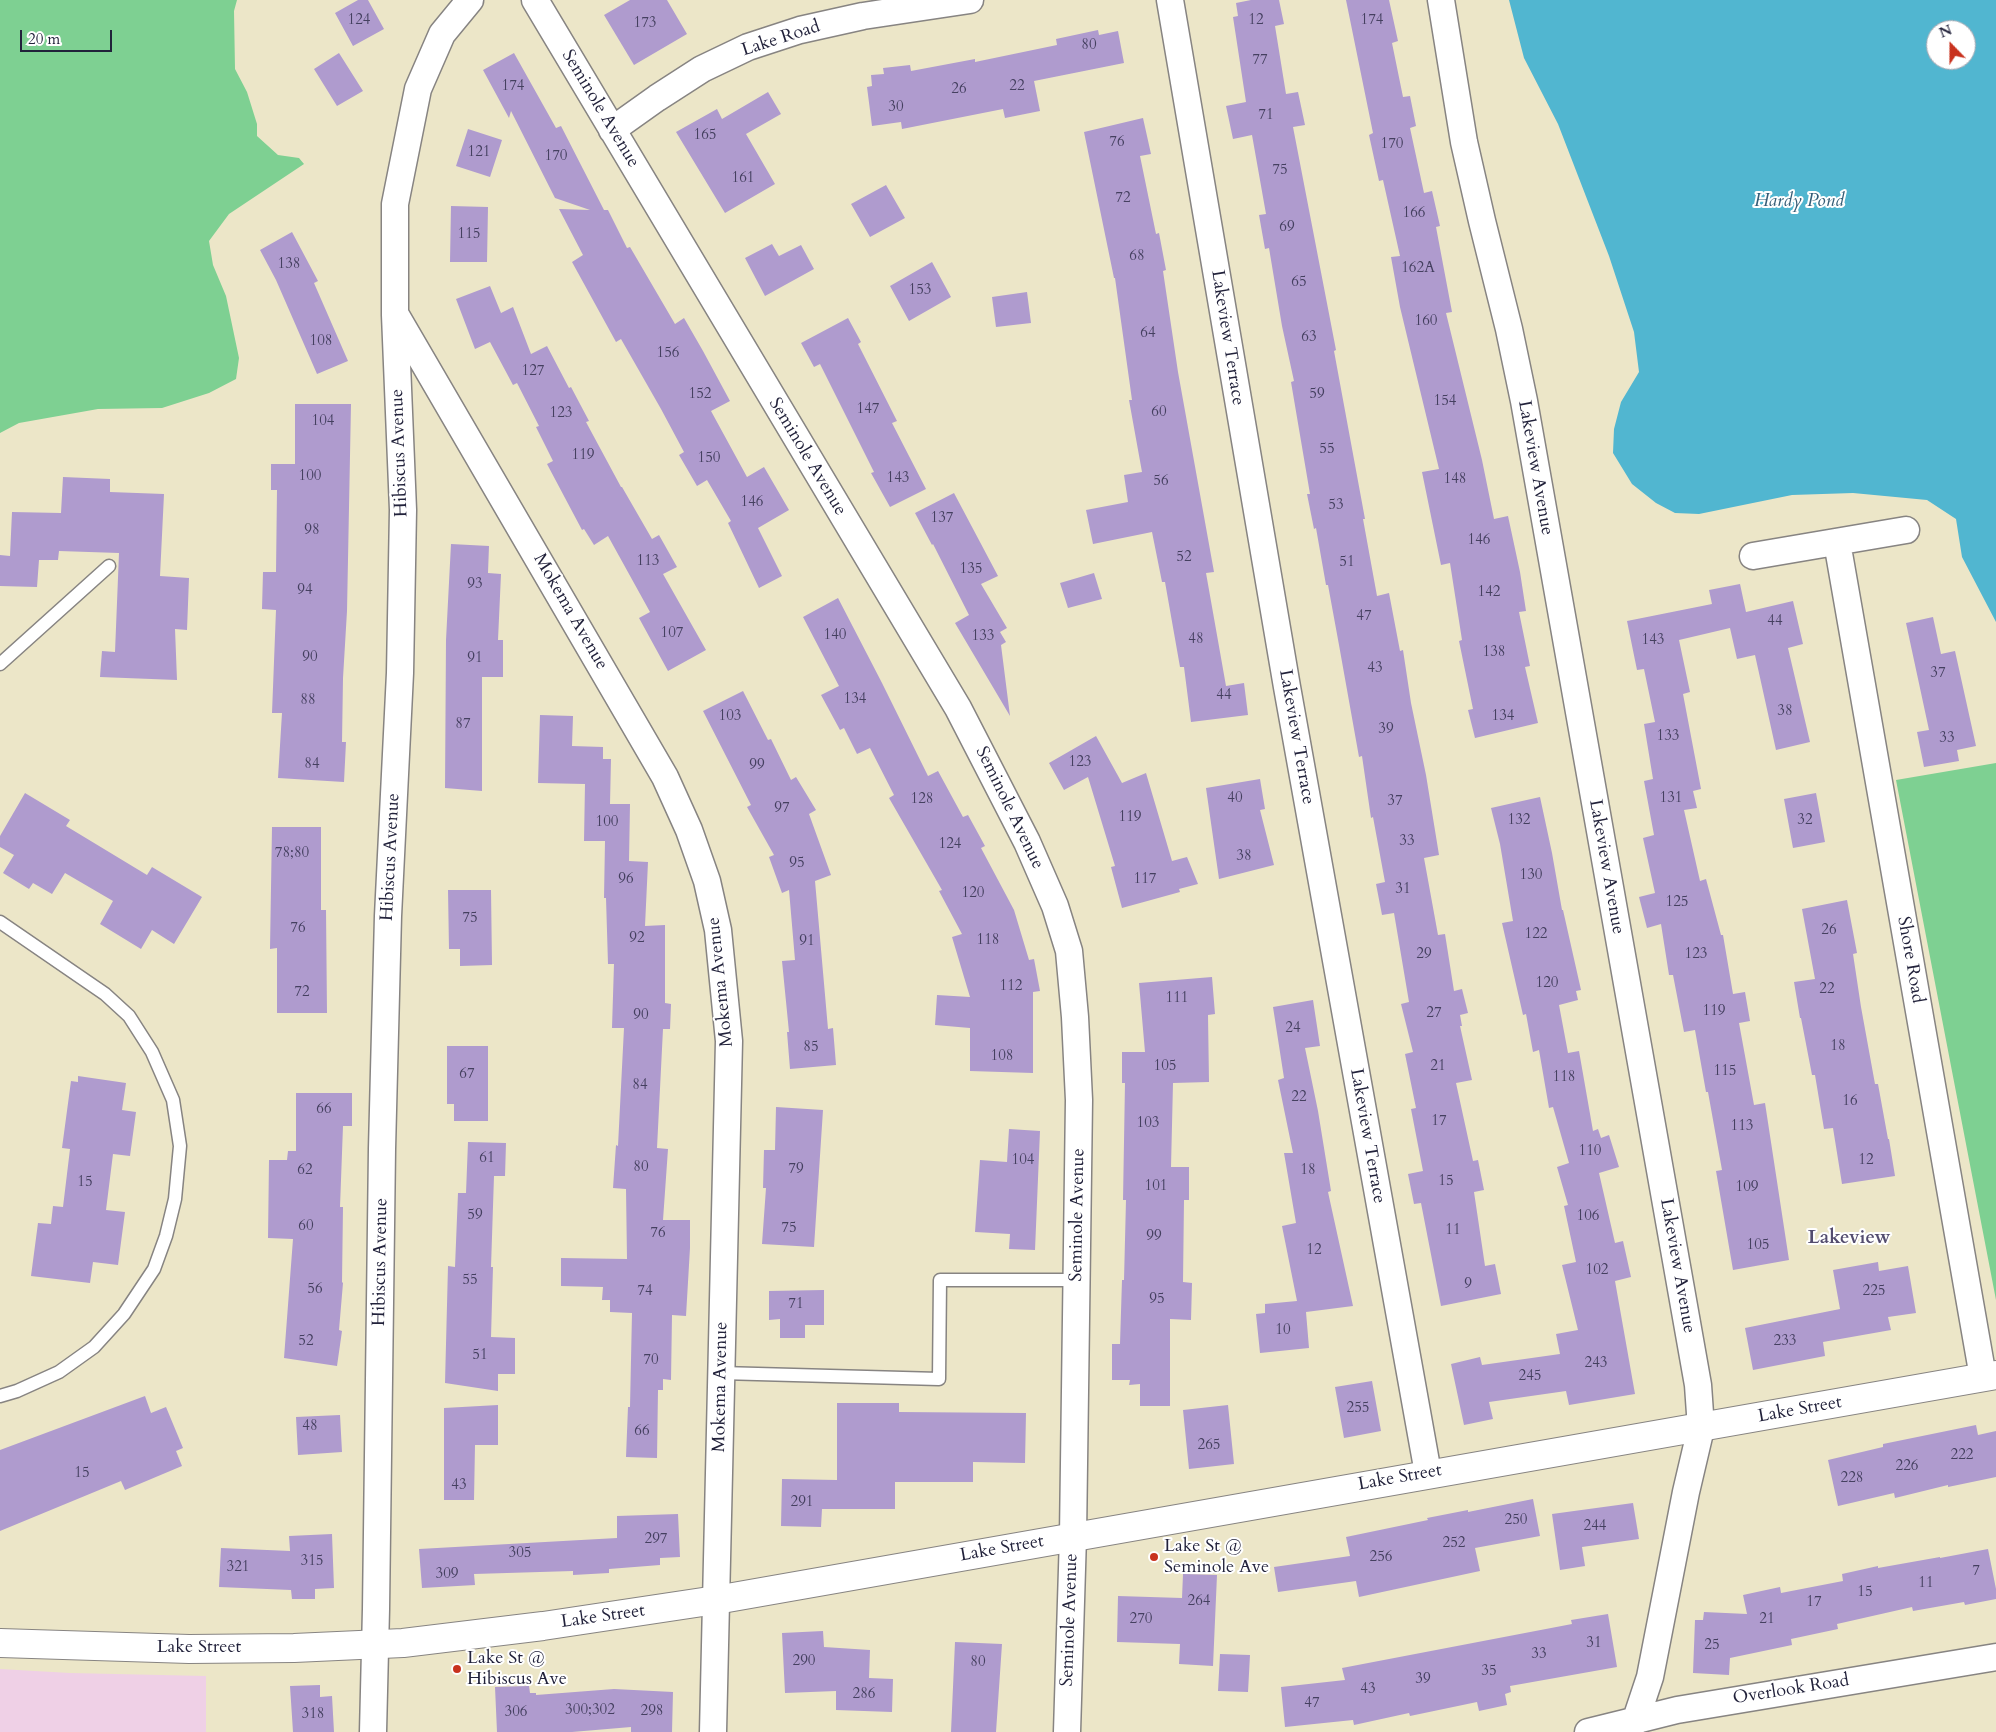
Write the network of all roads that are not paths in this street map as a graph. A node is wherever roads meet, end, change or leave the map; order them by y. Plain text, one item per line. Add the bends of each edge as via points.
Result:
1 (470, 0) edge
2 (535, 0) edge
3 (970, 0) edge
4 (1170, 0) edge
5 (1441, 0) edge
6 (612, 130) junction
7 (395, 314) junction
8 (1906, 530) dead end
9 (1837, 542) junction
10 (1753, 556) dead end
11 (109, 566) dead end
12 (0, 664) edge
13 (0, 922) edge
14 (1077, 1280) junction
15 (721, 1374) junction
16 (1990, 1376) edge
17 (0, 1396) edge
18 (1701, 1428) junction
19 (1428, 1474) junction
20 (1073, 1536) junction
21 (716, 1600) junction
22 (0, 1643) edge
23 (376, 1645) junction
24 (1996, 1657) edge
25 (1633, 1726) edge
26 (372, 1732) edge
27 (713, 1732) edge
28 (1067, 1732) edge
29 (1588, 1732) edge

1 - 7 street, Hibiscus Avenue via 442,34 418,89 395,204
2 - 6 street, Seminole Avenue
3 - 6 street, Lake Road via 863,16 800,30 748,47 702,69
4 - 19 street, Lakeview Terrace via 1287,687
5 - 18 street, Lakeview Avenue via 1464,142 1524,401 1698,1385
6 - 14 street, Seminole Avenue via 958,708 1023,833 1055,906 1069,951 1075,1017 1079,1100
7 - 15 street, Mokema Avenue via 665,777 707,881 718,930 729,1041
7 - 23 street, Hibiscus Avenue via 403,510 382,1149
8 - 9 street
9 - 10 street
9 - 16 street, Shore Road
11 - 12 lane
13 - 17 lane via 105,994 129,1016 152,1052 173,1100 180,1146 175,1199 166,1236 154,1269 124,1314 94,1347 59,1372
14 - 15 lane via 940,1280 940,1379
14 - 20 street, Seminole Avenue
15 - 21 street, Mokema Avenue
16 - 18 street, Lake Street
18 - 19 street, Lake Street
18 - 25 street, Lakeview Avenue via 1650,1677
19 - 20 street, Lake Street
20 - 21 street, Lake Street
20 - 28 street, Seminole Avenue
21 - 23 street, Lake Street via 543,1626
21 - 27 street, Mokema Avenue
22 - 23 street, Lake Street via 189,1650
23 - 26 street, Hibiscus Avenue
24 - 25 street, Overlook Road via 1724,1701
25 - 29 street, Overlook Road

